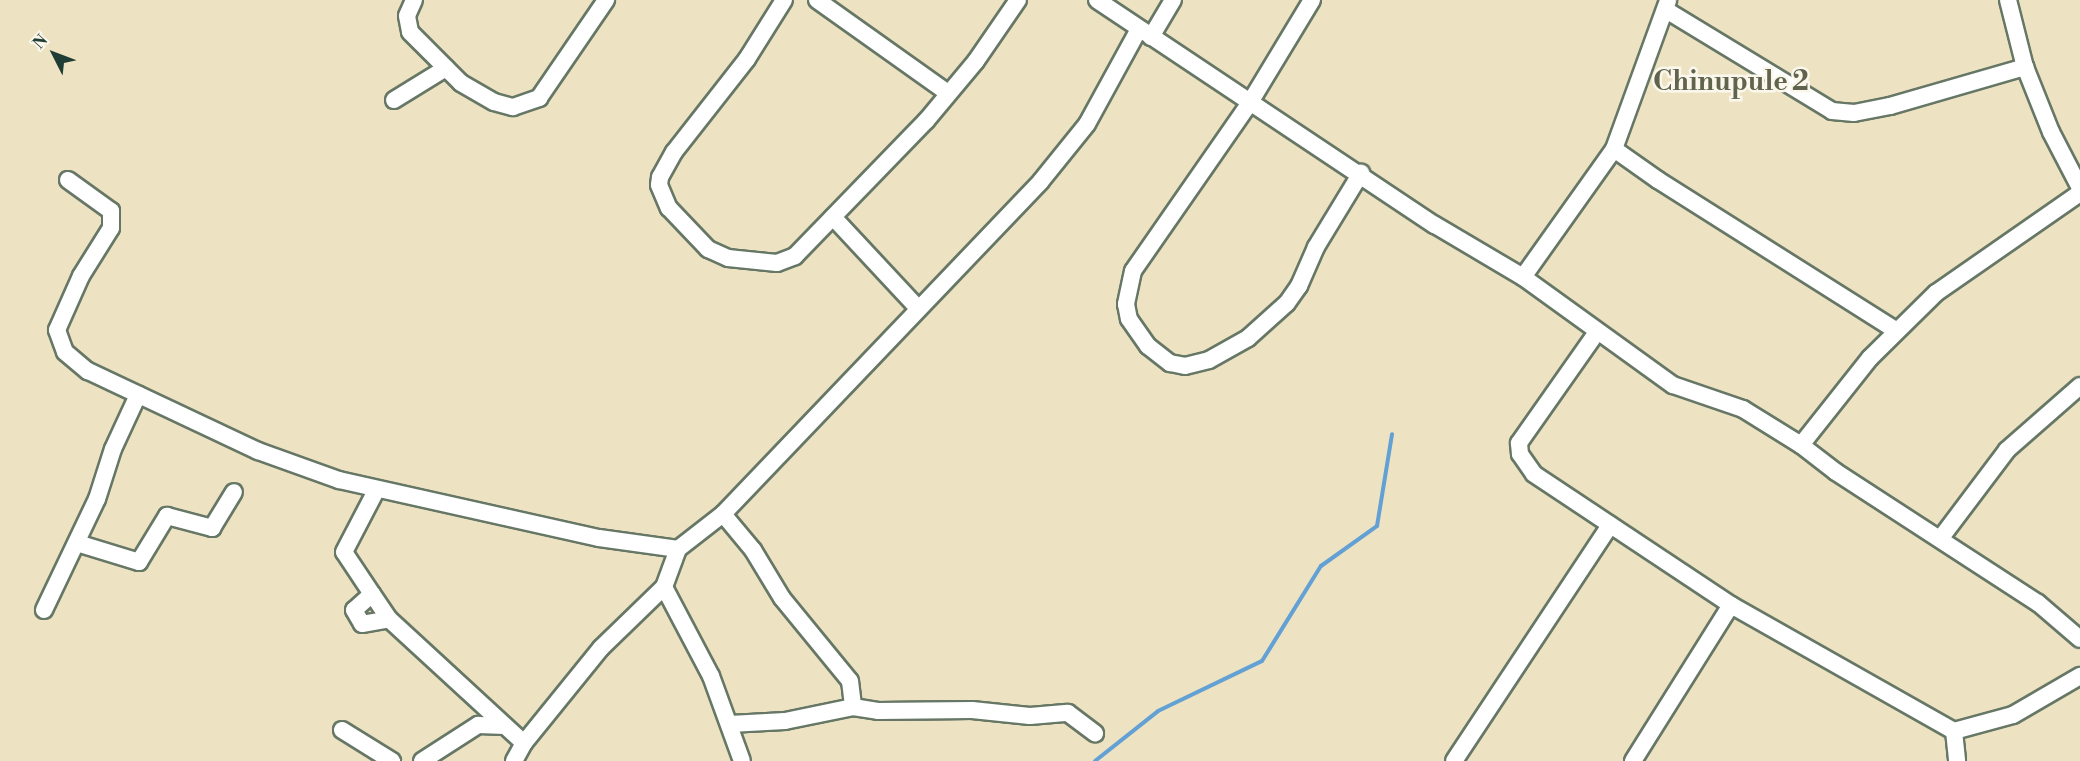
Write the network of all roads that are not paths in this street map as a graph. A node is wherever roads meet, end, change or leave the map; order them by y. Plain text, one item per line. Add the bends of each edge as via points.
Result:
1 (414, 0) edge
2 (606, 0) edge
3 (784, 0) edge
4 (817, 0) edge
5 (1018, 0) edge
6 (1096, 0) edge
7 (1173, 0) edge
8 (1312, 0) edge
9 (2008, 0) edge
10 (1667, 5) edge
11 (1145, 33) junction
12 (2025, 67) junction
13 (446, 68) junction
14 (948, 93) junction
15 (394, 100) dead end
16 (1249, 104) junction
17 (1614, 149) junction
18 (1361, 172) junction
19 (68, 180) dead end
20 (2080, 188) edge
21 (2080, 193) edge
22 (833, 217) junction
23 (1523, 277) junction
24 (918, 308) junction
25 (1895, 330) junction
26 (1597, 332) junction
27 (2080, 386) edge
28 (138, 395) junction
29 (1801, 445) junction
30 (377, 489) junction
31 (234, 492) dead end
32 (723, 514) junction
33 (1610, 525) junction
34 (1940, 539) junction
35 (77, 543) junction
36 (678, 549) junction
37 (664, 587) junction
38 (372, 594) junction
39 (1731, 605) junction
40 (44, 610) dead end
41 (389, 619) junction
42 (2080, 639) edge
43 (2080, 676) edge
44 (853, 707) junction
45 (730, 724) junction
46 (505, 726) junction
47 (342, 730) dead end
48 (1954, 731) junction
49 (1095, 733) dead end
50 (524, 743) junction
51 (392, 761) edge
52 (422, 761) edge
53 (514, 761) edge
54 (742, 761) edge
55 (1454, 761) edge
56 (1633, 761) edge
57 (1958, 761) edge

1 - 13 street via 406,25
2 - 13 street via 539,98 528,105 513,107 494,102 461,84
3 - 22 street via 738,72 668,160 659,185 669,208 708,249 728,258 787,260
4 - 14 street
5 - 14 street via 976,61
6 - 11 street
7 - 11 street
8 - 16 street
9 - 12 street
10 - 12 street via 1832,111 1854,113 1890,106
10 - 17 street
11 - 16 street
11 - 24 street via 1070,145 1041,181
12 - 20 street via 2051,132
13 - 15 street
14 - 22 street
16 - 18 street
16 - 18 street via 1133,271 1127,287 1129,319 1148,346 1170,363 1185,366 1209,360 1268,322 1299,286 1316,247
17 - 23 street
17 - 25 street
18 - 23 street via 1435,225
19 - 28 street via 111,211 111,228 61,315 58,341 81,367
21 - 25 street via 1936,293
22 - 24 street
23 - 26 street
24 - 32 street
25 - 29 street via 1828,406
26 - 29 street via 1673,385 1743,409
26 - 33 street via 1519,443 1520,454 1534,474
27 - 34 street via 2007,450
28 - 30 street via 258,451
28 - 35 street
29 - 34 street
30 - 36 street via 600,538
30 - 38 street via 344,552
31 - 35 street via 212,528 167,516 139,562
32 - 36 street
32 - 44 street via 753,550 782,598 850,681
33 - 39 street
33 - 55 street
34 - 42 street via 2038,603
35 - 40 street
36 - 37 street
37 - 45 street via 695,641
37 - 50 street via 601,648
38 - 41 street
38 - 41 street via 354,610 362,624
39 - 48 street via 1933,723
39 - 56 street
41 - 46 street
43 - 48 street via 2013,715
44 - 45 street via 785,721
44 - 49 street via 878,711 972,710 1030,716 1068,713
45 - 54 street
46 - 50 street
46 - 52 street via 478,725
47 - 51 street
48 - 57 street
50 - 53 street

